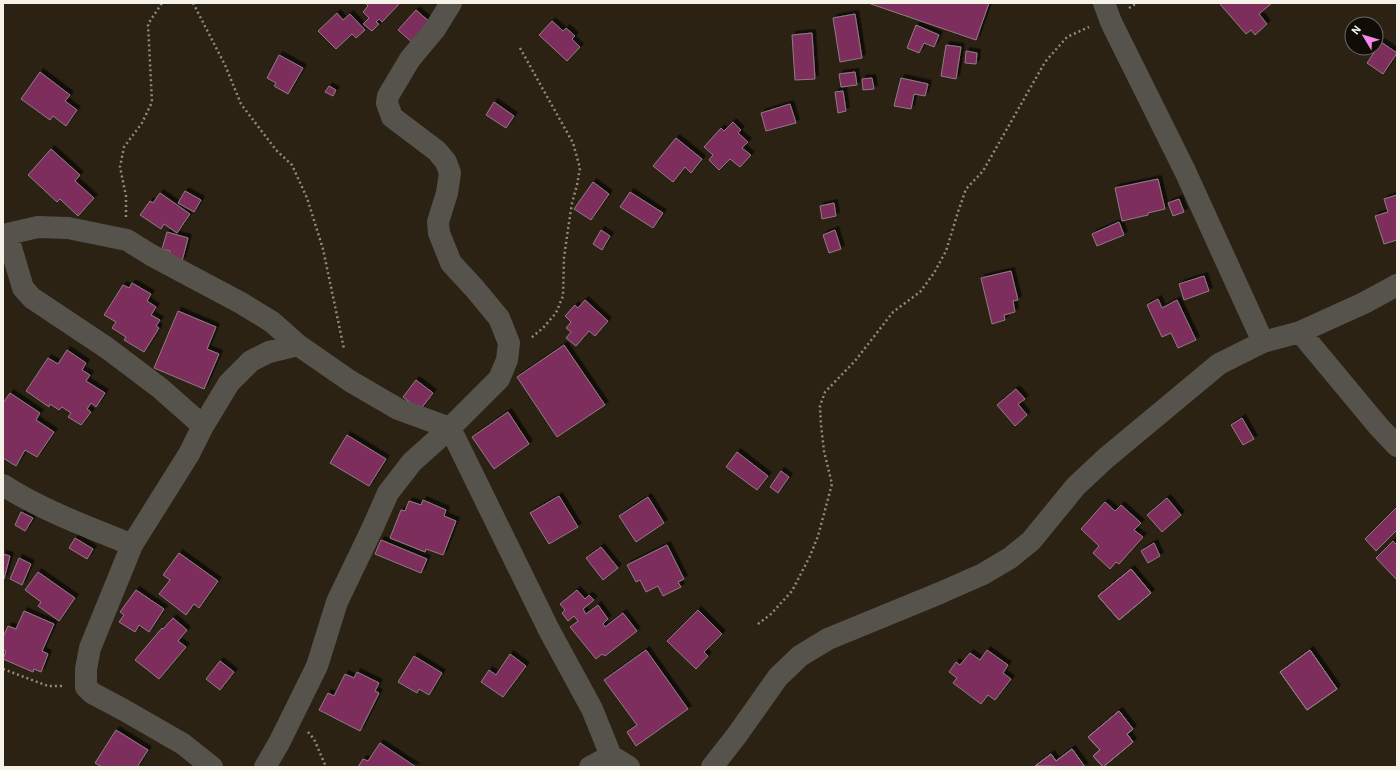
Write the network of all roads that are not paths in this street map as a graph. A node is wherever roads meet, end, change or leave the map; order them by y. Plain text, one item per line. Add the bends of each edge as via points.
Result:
1 (451, 3) edge
2 (1107, 12) edge
3 (5, 235) edge
4 (1397, 285) edge
5 (1300, 332) junction
6 (1263, 342) junction
7 (298, 345) junction
8 (204, 426) junction
9 (450, 428) junction
10 (1397, 446) edge
11 (3, 485) edge
12 (132, 545) junction
13 (611, 756) junction
14 (212, 767) edge
15 (265, 767) edge
16 (590, 767) edge
17 (629, 767) edge
18 (712, 767) edge

1 - 9 street via 435,29 410,59 388,96 387,103 392,117 437,151 446,162 450,173 438,222 438,233 452,263 498,318 509,344 507,360 499,379
2 - 6 street via 1185,171
3 - 7 street via 38,227 68,228 127,240 272,322
3 - 8 street via 24,288 32,298 113,353 160,388
4 - 5 street
5 - 6 street
5 - 10 street
6 - 18 street via 1219,364 1130,437 1076,486 1031,541 1010,558 983,574 828,639 800,656 778,677
7 - 8 street via 269,352 250,361 229,384
7 - 9 street via 350,381 398,409
8 - 12 street
9 - 13 street via 549,630 592,709
9 - 15 street via 412,462 388,493 337,602 309,684
11 - 12 street via 18,495
12 - 14 street via 90,648 86,687 96,696 183,744
13 - 16 street
13 - 17 street

